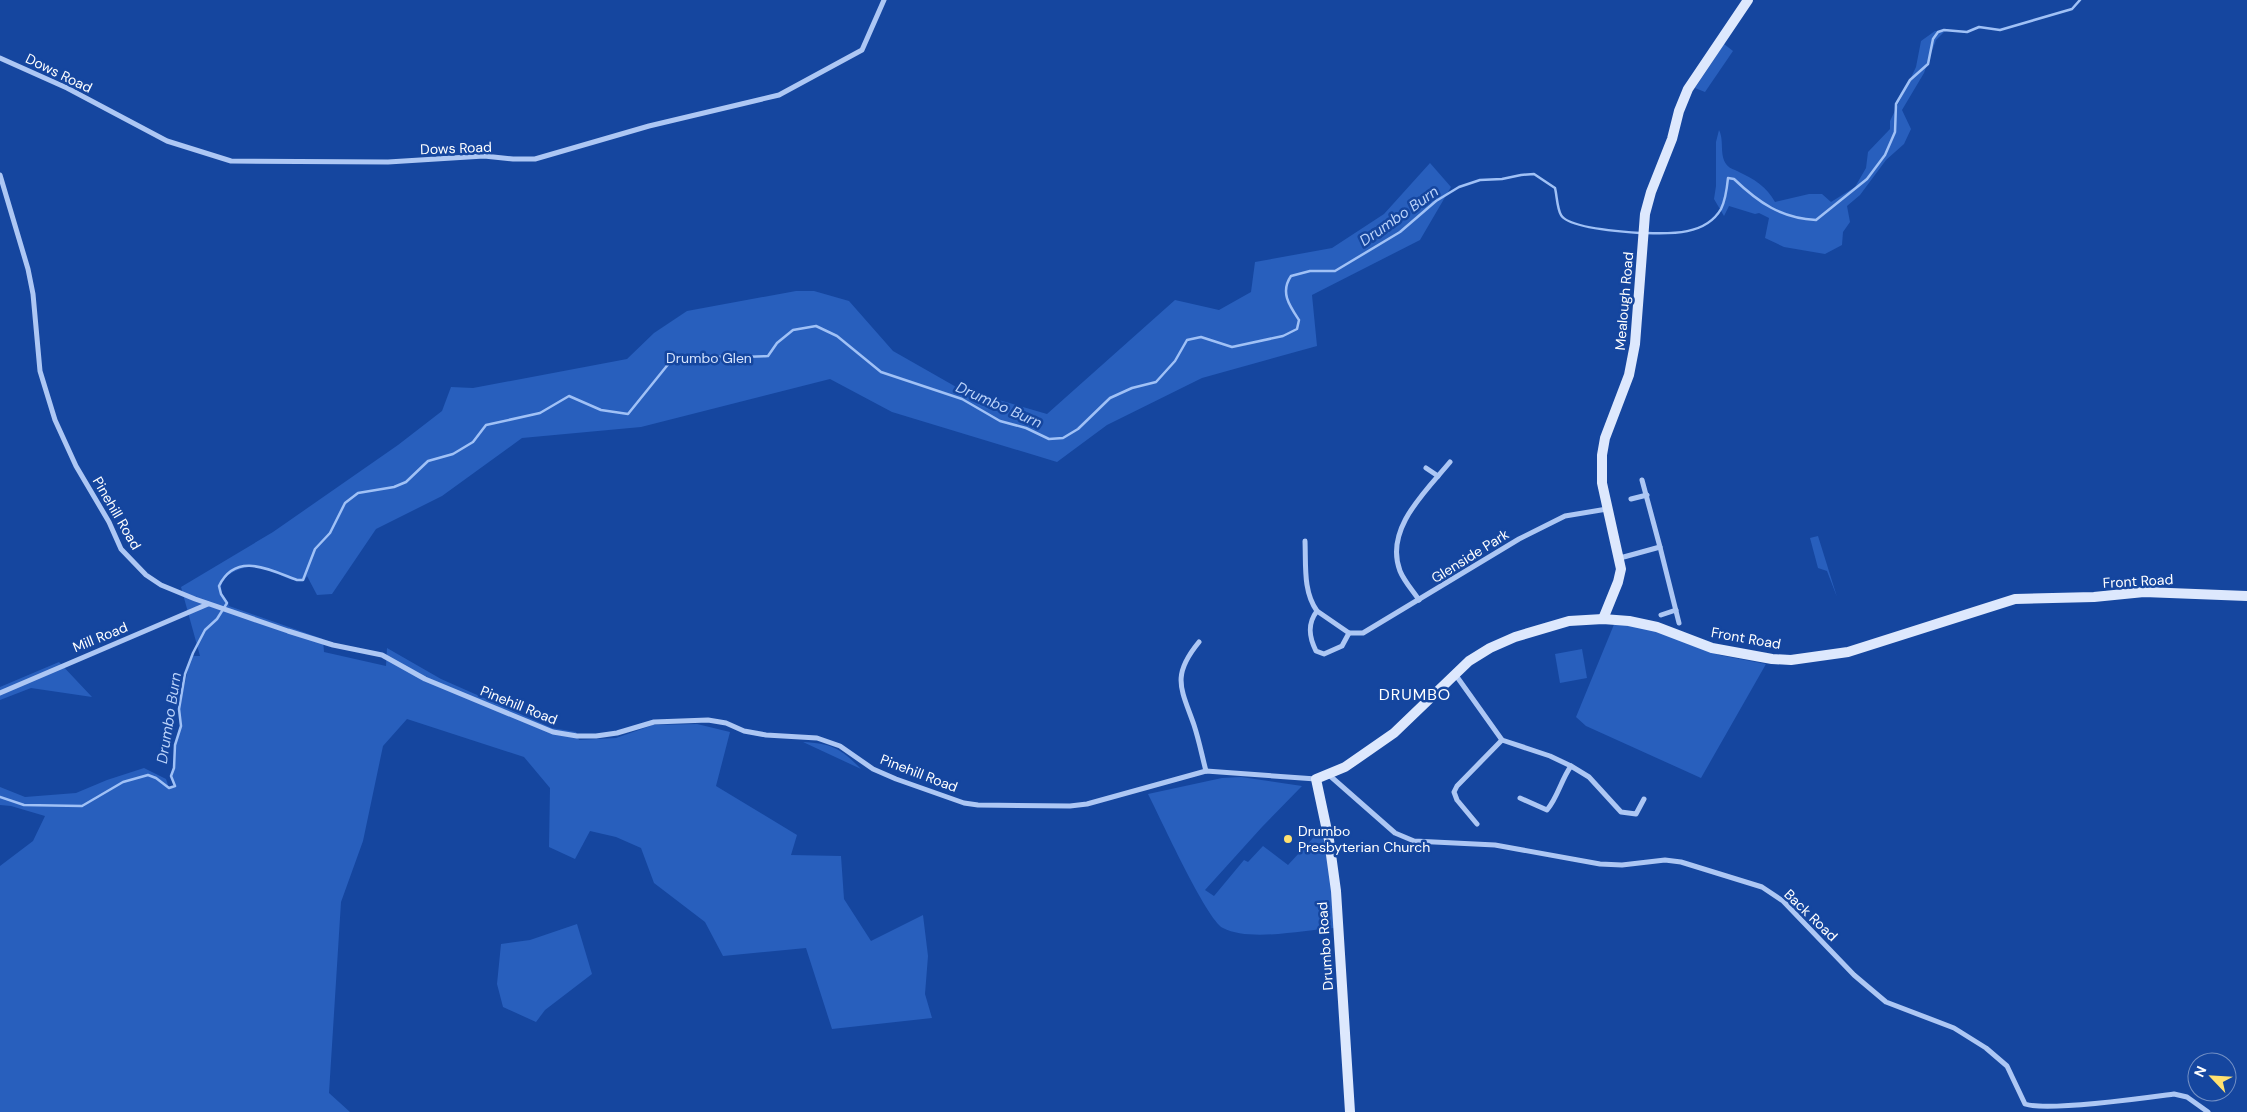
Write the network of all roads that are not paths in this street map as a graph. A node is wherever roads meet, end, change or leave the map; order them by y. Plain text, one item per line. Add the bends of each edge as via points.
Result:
1 (884, 0) edge
2 (1748, 0) edge
3 (0, 58) edge
4 (0, 175) edge
5 (1450, 462) dead end
6 (1426, 468) dead end
7 (1438, 476) junction
8 (1642, 480) dead end
9 (1647, 495) junction
10 (1631, 499) dead end
11 (1608, 510) junction
12 (1305, 541) dead end
13 (1660, 547) junction
14 (1620, 558) junction
15 (2247, 596) edge
16 (1419, 600) junction
17 (208, 604) junction
18 (1676, 610) junction
19 (1317, 611) junction
20 (1661, 615) dead end
21 (1604, 619) junction
22 (1679, 623) dead end
23 (1349, 633) junction
24 (1199, 642) dead end
25 (1454, 673) junction
26 (0, 692) edge
27 (1502, 740) junction
28 (1571, 766) junction
29 (1206, 771) junction
30 (1330, 775) junction
31 (1316, 779) junction
32 (1520, 798) dead end
33 (1644, 799) dead end
34 (1477, 824) dead end
35 (1350, 1112) edge
36 (2208, 1112) edge

1 - 3 street, Dows Road via 862,50 780,95 649,126 535,159 484,156 388,162 231,161 167,141 67,88
2 - 11 street, Mealough Road via 1688,90 1651,192 1645,214 1630,375 1610,424 1602,455 1602,483
4 - 17 street, Pinehill Road via 34,294 37,350 47,399 76,466 121,549 133,562 161,585
5 - 7 street
6 - 7 street
7 - 16 street via 1416,502 1398,540 1400,572
8 - 9 street
9 - 10 street
9 - 13 street
11 - 14 street, Mealough Road
11 - 16 street, Glenside Park via 1566,516 1519,539
12 - 19 street via 1307,592
13 - 14 street
13 - 18 street
14 - 21 street, Mealough Road via 1618,582
15 - 21 street, Front Road via 2144,592 2015,599 1848,652 1792,660 1725,651 1657,627
16 - 23 street, Glenside Park via 1363,633
17 - 26 street, Mill Road
17 - 29 street, Pinehill Road via 333,645 382,654 425,679 553,732 596,736 654,722 708,720 766,735 816,738 840,746 874,769 896,779 978,805 1087,804
18 - 20 street
18 - 22 street
19 - 23 street
19 - 23 street via 1309,628 1316,651 1332,652 1342,646
21 - 25 street, Front Road via 1569,621 1515,637 1490,648
24 - 29 street via 1180,677
25 - 27 street
25 - 30 street, Front Road via 1394,733
27 - 28 street
27 - 34 street via 1454,792
28 - 32 street via 1547,810
28 - 33 street via 1589,776 1621,812 1636,814
29 - 31 street, Pinehill Road
30 - 31 street, Front Road
30 - 36 street, Back Road via 1395,834 1414,840 1495,845 1600,864 1681,862 1762,887 1783,901 1854,975 1886,1002 1954,1028 1986,1048 2007,1066 2030,1108 2041,1111 2089,1110 2174,1094 2187,1097
31 - 35 street, Drumbo Road via 1336,891

